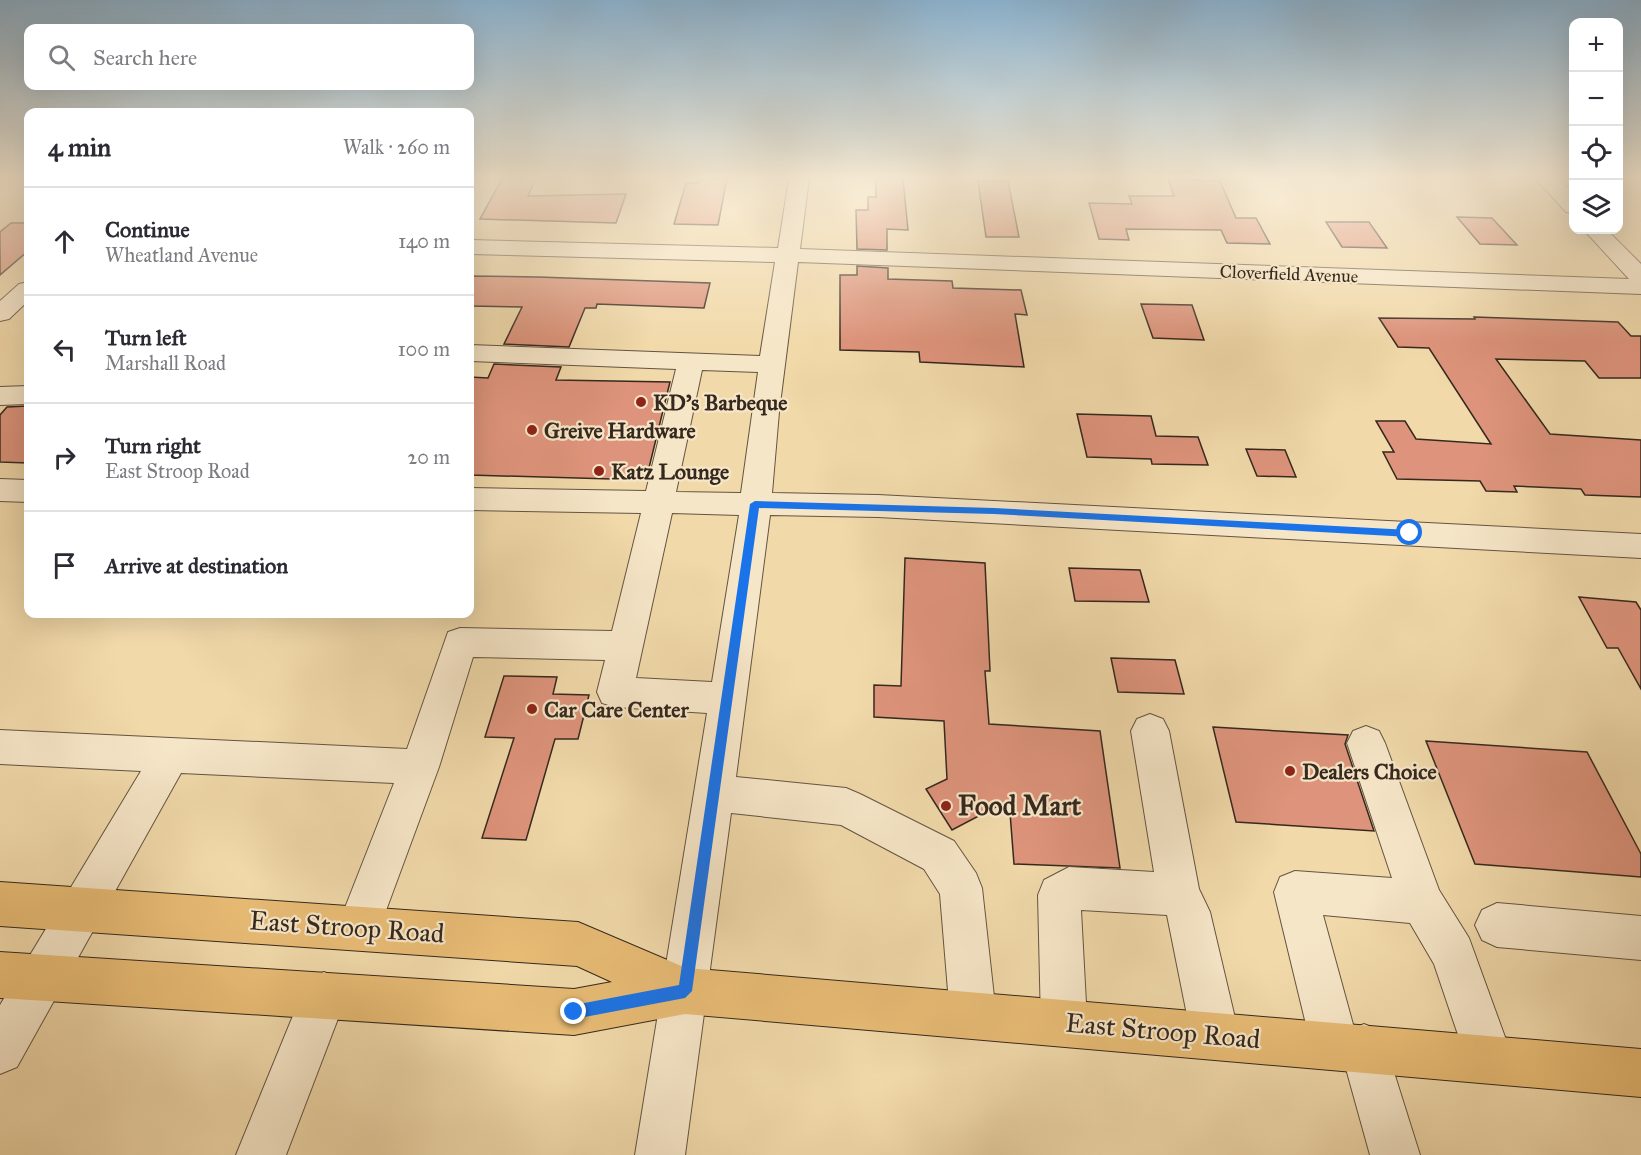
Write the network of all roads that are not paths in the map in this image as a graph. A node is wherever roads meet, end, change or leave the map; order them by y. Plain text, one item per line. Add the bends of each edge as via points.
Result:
1 (791, 233) edge
2 (1599, 234) edge
3 (474, 247) edge
4 (787, 256) junction
5 (1641, 278) edge
6 (1641, 287) edge
7 (24, 293) edge
8 (0, 314) edge
9 (474, 353) edge
10 (691, 361) junction
11 (771, 364) junction
12 (24, 395) edge
13 (0, 396) edge
14 (0, 490) edge
15 (24, 491) edge
16 (474, 499) edge
17 (657, 502) junction
18 (755, 504) junction
19 (1641, 546) edge
20 (626, 646) junction
21 (726, 698) junction
22 (1150, 731) dead end
23 (1366, 743) dead end
24 (0, 747) edge
25 (171, 755) junction
26 (420, 767) junction
27 (713, 793) junction
28 (1179, 895) junction
29 (1422, 902) junction
30 (0, 904) edge
31 (81, 908) junction
32 (1497, 924) dead end
33 (359, 928) junction
34 (1641, 938) edge
35 (21, 976) edge
36 (685, 991) junction
37 (324, 996) junction
38 (973, 1015) junction
39 (1064, 1022) junction
40 (1215, 1035) junction
41 (1350, 1046) junction
42 (0, 1050) edge
43 (1489, 1059) junction
44 (1641, 1073) edge
45 (261, 1155) edge
46 (660, 1155) edge
47 (1395, 1155) edge

1 - 4 street
2 - 5 street
3 - 4 street, Cloverfield Avenue
4 - 6 street, Cloverfield Avenue
4 - 11 street
7 - 8 street
9 - 10 street
10 - 11 street
10 - 17 street
11 - 18 street
12 - 13 street
14 - 15 street
16 - 17 street
17 - 18 street
17 - 20 street
18 - 19 street via 994,511
18 - 21 street
20 - 21 street via 615,692
20 - 26 street via 460,642
21 - 27 street
22 - 28 street
23 - 29 street
24 - 25 street
25 - 26 street
25 - 31 street
26 - 33 street
27 - 36 street
27 - 38 street via 846,807 939,855 961,888
28 - 39 street via 1069,888 1059,895
28 - 40 street via 1188,912
29 - 41 street via 1295,892
29 - 43 street via 1453,954
30 - 31 main road, East Stroop Road
31 - 33 main road, East Stroop Road
31 - 35 street
32 - 34 street
33 - 36 main road, East Stroop Road via 578,944
35 - 37 main road, East Stroop Road
35 - 42 street
36 - 37 main road, East Stroop Road via 574,1012
36 - 38 main road, East Stroop Road
36 - 46 street
37 - 45 street
38 - 39 main road, East Stroop Road
39 - 40 main road, East Stroop Road
40 - 41 main road, East Stroop Road
41 - 43 main road, East Stroop Road
41 - 47 street
43 - 44 main road, East Stroop Road

